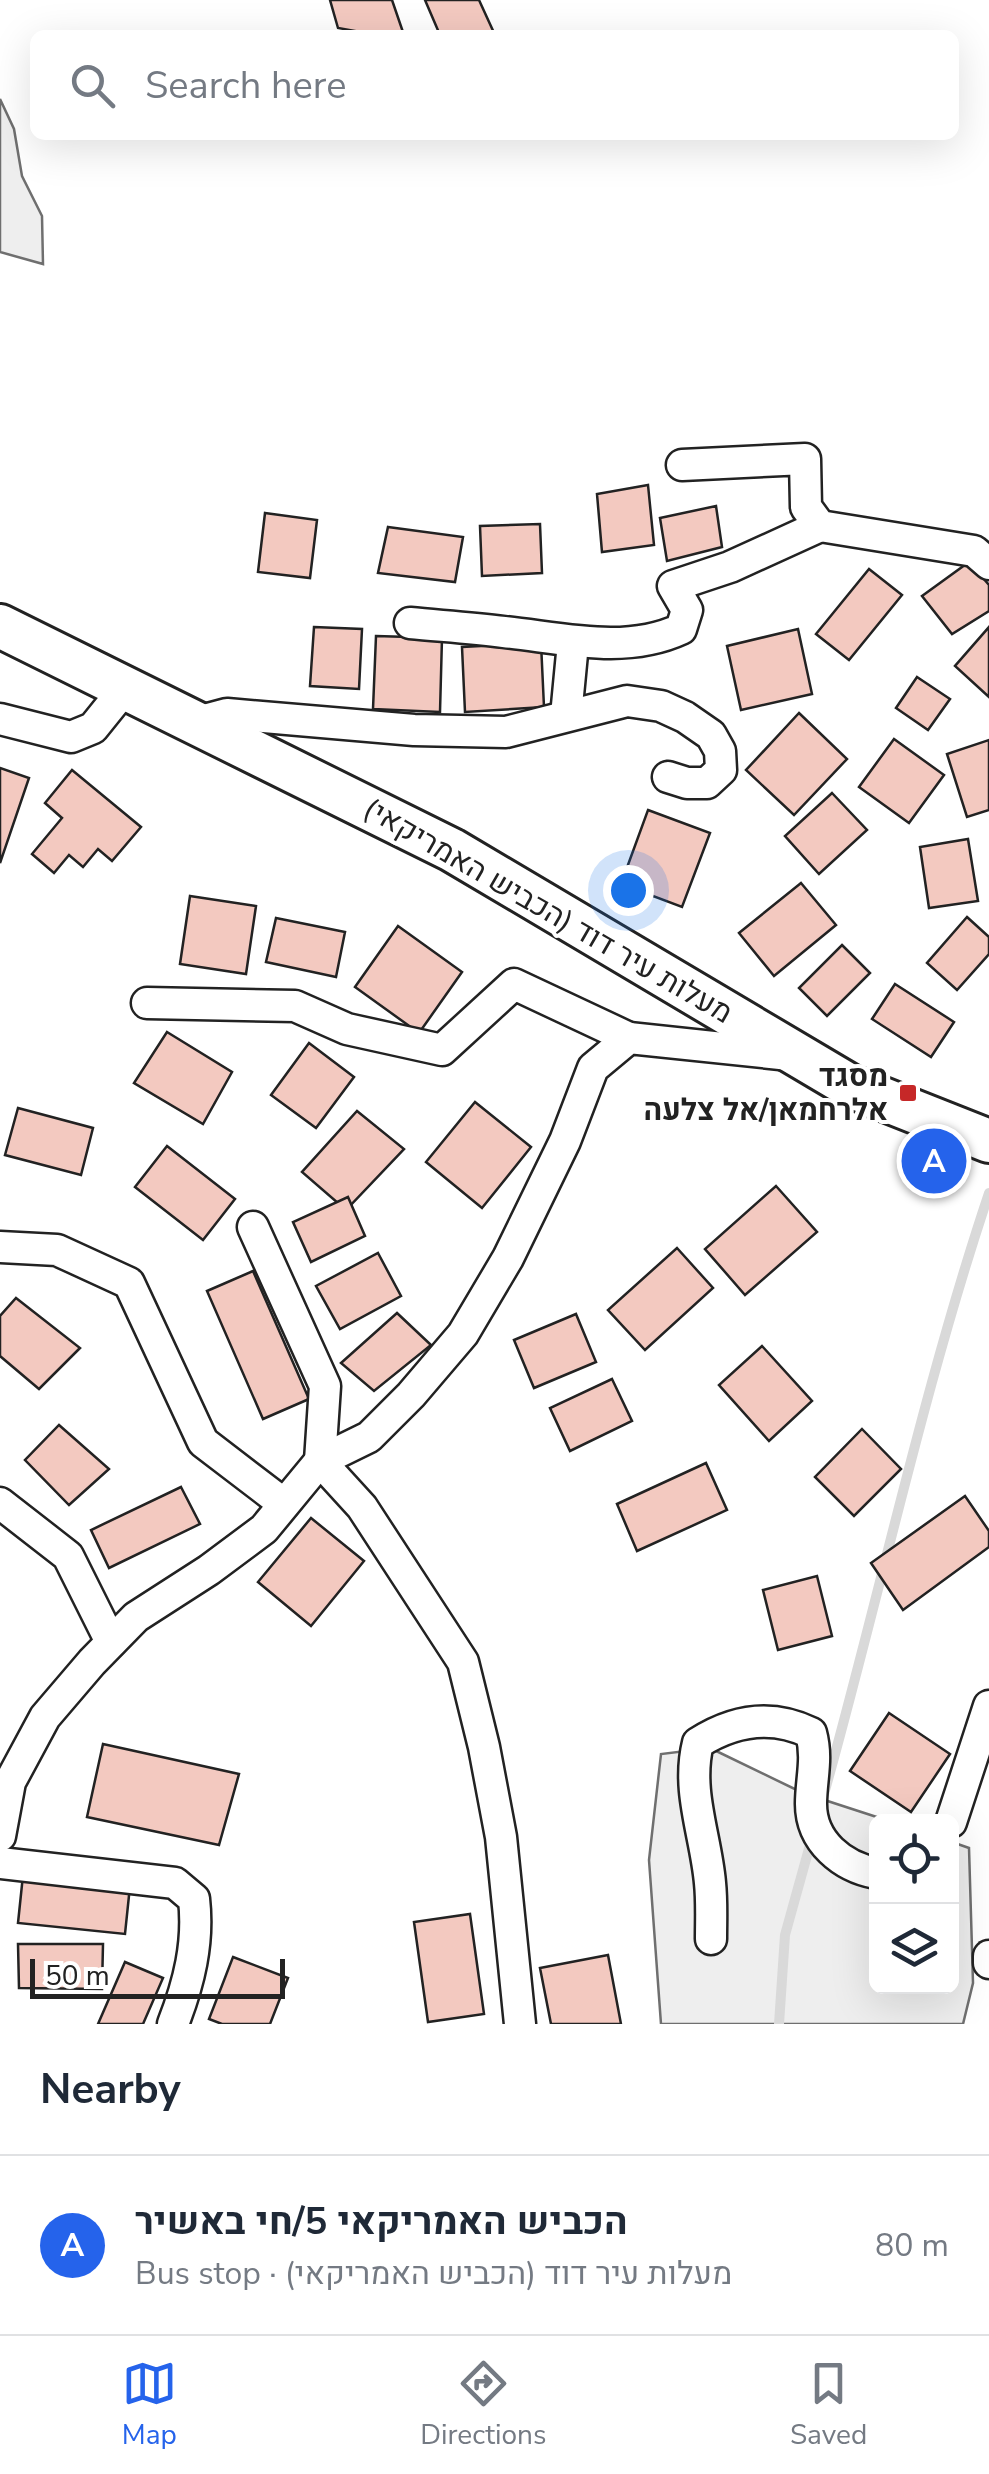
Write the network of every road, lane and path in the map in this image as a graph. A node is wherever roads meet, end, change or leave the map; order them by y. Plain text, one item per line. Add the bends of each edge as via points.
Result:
1 (682, 465) dead end
2 (820, 526) junction
3 (989, 564) edge
4 (410, 623) dead end
5 (0, 626) edge
6 (573, 643) junction
7 (126, 687) junction
8 (566, 716) junction
9 (0, 719) edge
10 (197, 722) junction
11 (668, 777) dead end
12 (147, 1003) dead end
13 (628, 1038) junction
14 (795, 1056) junction
15 (989, 1141) edge
16 (253, 1228) dead end
17 (0, 1247) edge
18 (320, 1461) junction
19 (0, 1503) edge
20 (284, 1504) junction
21 (111, 1642) junction
22 (989, 1706) edge
23 (9, 1764) edge
24 (954, 1814) edge
25 (0, 1836) edge
26 (0, 1863) edge
27 (869, 1871) edge
28 (711, 1939) dead end
29 (173, 2024) edge
30 (520, 2024) edge

1 - 2 street via 805,460 806,508
2 - 3 street via 974,551
2 - 6 street via 672,586 687,610 682,628 667,636
4 - 6 street
5 - 7 main road, מעלות עיר דוד (הכביש האמריקאי)
6 - 8 street
7 - 9 street via 93,728 71,737
7 - 10 main road, מעלות עיר דוד (הכביש האמריקאי)
8 - 10 street via 506,732 228,714
8 - 11 street via 627,700 686,717 711,735 721,770 707,783
10 - 14 main road, מעלות עיר דוד (הכביש האמריקאי) via 452,850
12 - 13 street via 295,1006 347,1029 442,1050 514,984
13 - 14 street
13 - 18 street via 593,1068 508,1258 464,1334 369,1437
14 - 15 main road, מעלות עיר דוד (הכביש האמריקאי) via 850,1086
16 - 18 street via 324,1386
17 - 20 street via 58,1250 129,1283 204,1442
18 - 20 street
18 - 30 street via 362,1507 463,1662 501,1838
19 - 21 street via 68,1556
20 - 21 street via 264,1529 136,1617
21 - 23 street
22 - 24 street
23 - 25 street
26 - 29 street via 175,1883 194,1898 194,1960
27 - 28 street via 840,1861 825,1845 811,1809 817,1754 811,1734 788,1722 718,1730 698,1743 693,1763

